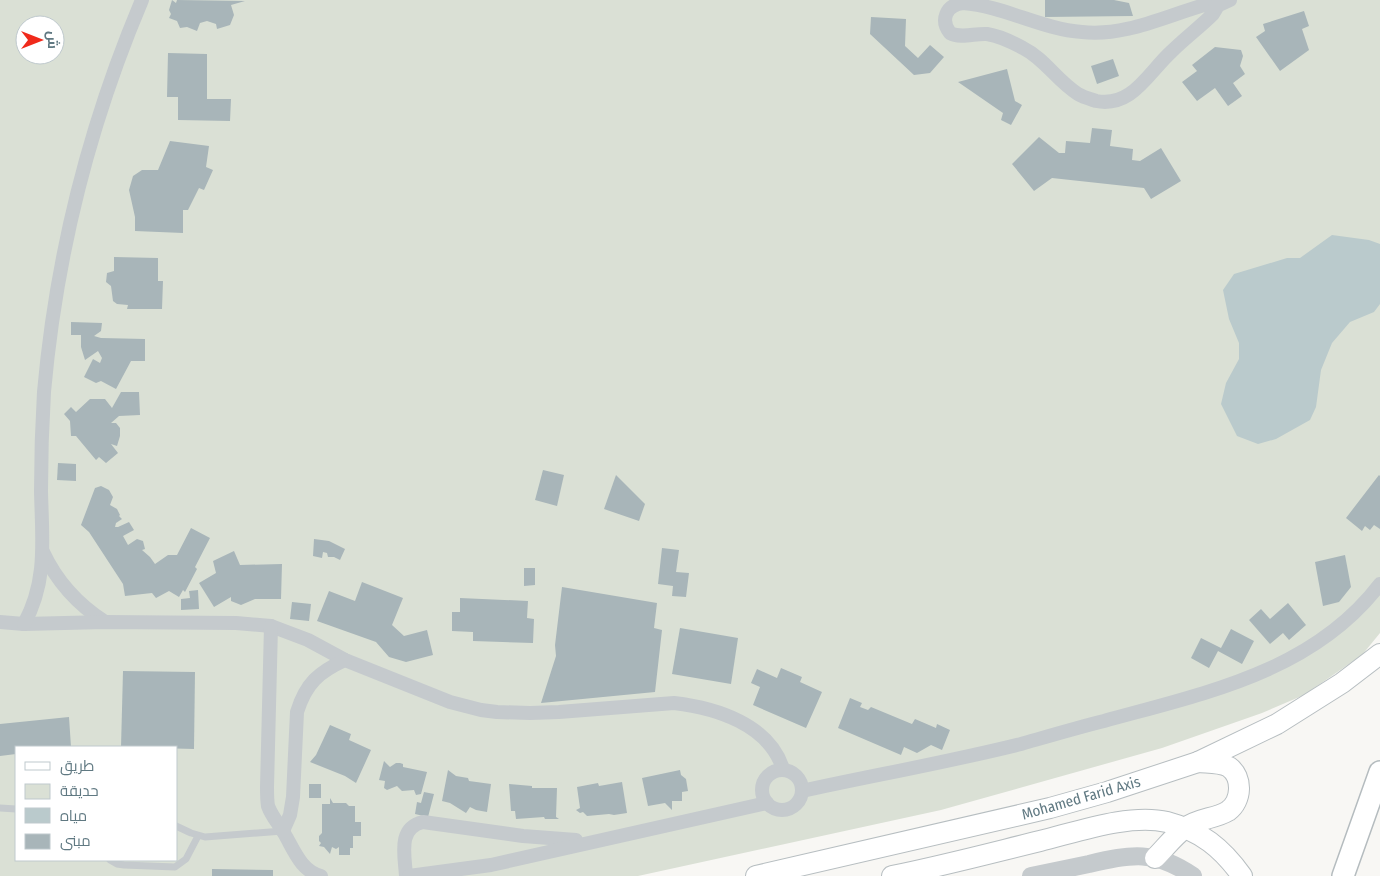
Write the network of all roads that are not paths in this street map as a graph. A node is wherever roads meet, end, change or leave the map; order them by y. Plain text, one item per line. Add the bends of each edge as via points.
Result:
1 (142, 0) edge
2 (1230, 0) edge
3 (1215, 7) junction
4 (42, 549) junction
5 (1380, 584) edge
6 (0, 622) edge
7 (105, 622) junction
8 (24, 624) junction
9 (271, 626) junction
10 (1380, 654) edge
11 (346, 660) junction
12 (1198, 762) junction
13 (783, 769) junction
14 (1380, 772) edge
15 (802, 791) junction
16 (767, 803) junction
17 (0, 808) edge
18 (15, 809) edge
19 (178, 827) edge
20 (1184, 828) junction
21 (283, 831) junction
22 (198, 836) junction
23 (594, 841) junction
24 (1155, 858) junction
25 (112, 861) edge
26 (321, 876) edge
27 (408, 876) edge
28 (756, 876) edge
29 (892, 876) edge
30 (1031, 876) edge
31 (1193, 876) edge
32 (1242, 876) edge
33 (1343, 876) edge

1 - 4 street via 99,114 63,258 44,393
2 - 3 street
3 - 3 street via 1208,4 1129,29 1102,33 1080,32 994,8 963,3 950,8 945,21 947,30 955,36 988,34 1012,42 1030,52 1080,96 1109,102 1126,97 1140,87 1171,52 1214,14
4 - 7 street via 67,591
4 - 8 street via 39,588
5 - 15 street via 1333,633 1289,660 1231,684 1019,744
6 - 8 street
7 - 8 street
7 - 9 street
9 - 11 street via 308,640
9 - 21 street via 267,797 272,815
10 - 12 main road, Mohamed Farid Axis via 1342,683 1277,724
11 - 13 street via 450,702 497,712 559,712 674,703 712,710 746,725 771,745
11 - 21 street via 318,675 302,698 297,712 294,797
12 - 20 main road via 1230,768 1238,780 1238,795 1228,811
12 - 28 main road, Mohamed Farid Axis via 1050,808
13 - 15 street via 797,776
13 - 16 street via 768,774 764,781 762,789
14 - 33 main road
15 - 16 street via 796,805 789,809 773,808
16 - 23 street
17 - 18 lane
19 - 22 lane
20 - 24 main road
20 - 29 main road, Mohamed Farid Axis via 1148,820 1117,823
20 - 32 main road, Mohamed Farid Axis via 1210,840
21 - 22 lane
21 - 26 street via 304,866
22 - 25 lane via 186,859 175,867 124,865
23 - 27 street via 491,865
23 - 27 street via 524,836 423,822 411,826 404,838
24 - 30 street via 1119,857
24 - 31 street

